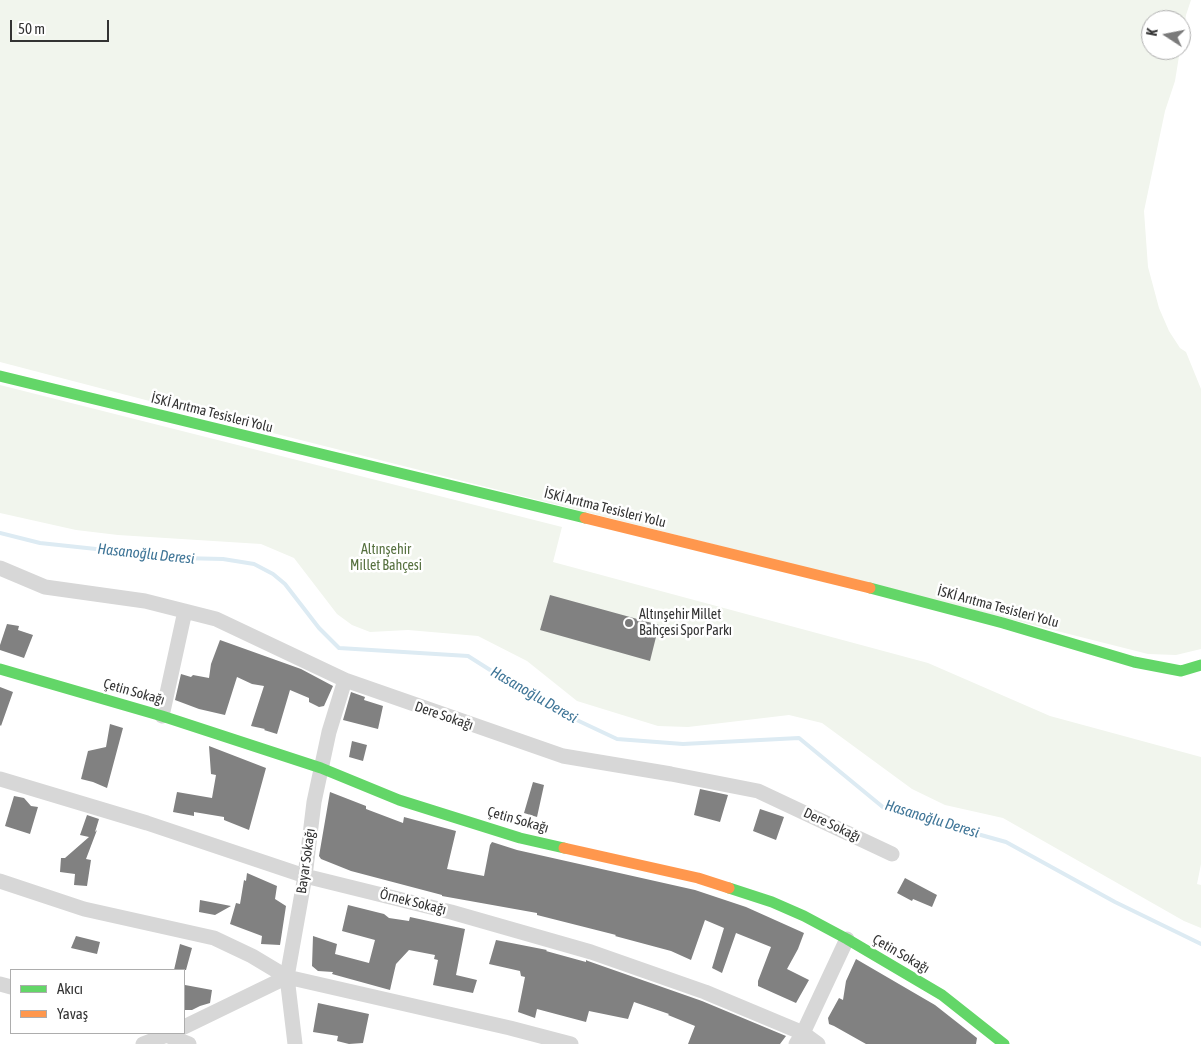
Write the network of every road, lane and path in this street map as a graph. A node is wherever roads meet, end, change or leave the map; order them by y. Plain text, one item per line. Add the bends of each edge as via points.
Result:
1 (0, 376) edge
2 (0, 568) edge
3 (185, 611) junction
4 (1201, 665) edge
5 (0, 669) edge
6 (344, 680) junction
7 (162, 716) junction
8 (321, 768) junction
9 (0, 779) edge
10 (892, 854) dead end
11 (305, 876) junction
12 (0, 881) edge
13 (847, 939) junction
14 (287, 977) junction
15 (185, 1027) edge
16 (166, 1034) edge
17 (799, 1039) edge
18 (144, 1044) edge
19 (189, 1044) edge
20 (295, 1044) edge
21 (570, 1044) edge
22 (818, 1044) edge
23 (1004, 1044) edge

1 - 4 main road, İSKİ Arıtma Tesisleri Yolu via 852,584 1003,623 1134,662 1181,671
2 - 3 street, Dere Sokağı via 45,587 145,601
3 - 6 street, Dere Sokağı via 216,619
3 - 7 street
5 - 7 main road, Çetin Sokağı
6 - 8 street, Bayar Sokağı
6 - 10 street, Dere Sokağı via 563,756 758,791
7 - 8 main road, Çetin Sokağı
8 - 11 street, Bayar Sokağı
8 - 13 main road, Çetin Sokağı via 399,800 520,838 698,878 772,902
9 - 11 street, Örnek Sokağı
11 - 14 street, Bayar Sokağı
11 - 17 street, Örnek Sokağı via 452,912 591,952 705,992
12 - 14 street via 84,909 214,938
13 - 17 street
13 - 23 main road, Çetin Sokağı via 942,994
14 - 15 street
14 - 20 street, Bayar Sokağı
14 - 21 street
16 - 18 street
16 - 19 street
17 - 22 street, Örnek Sokağı

